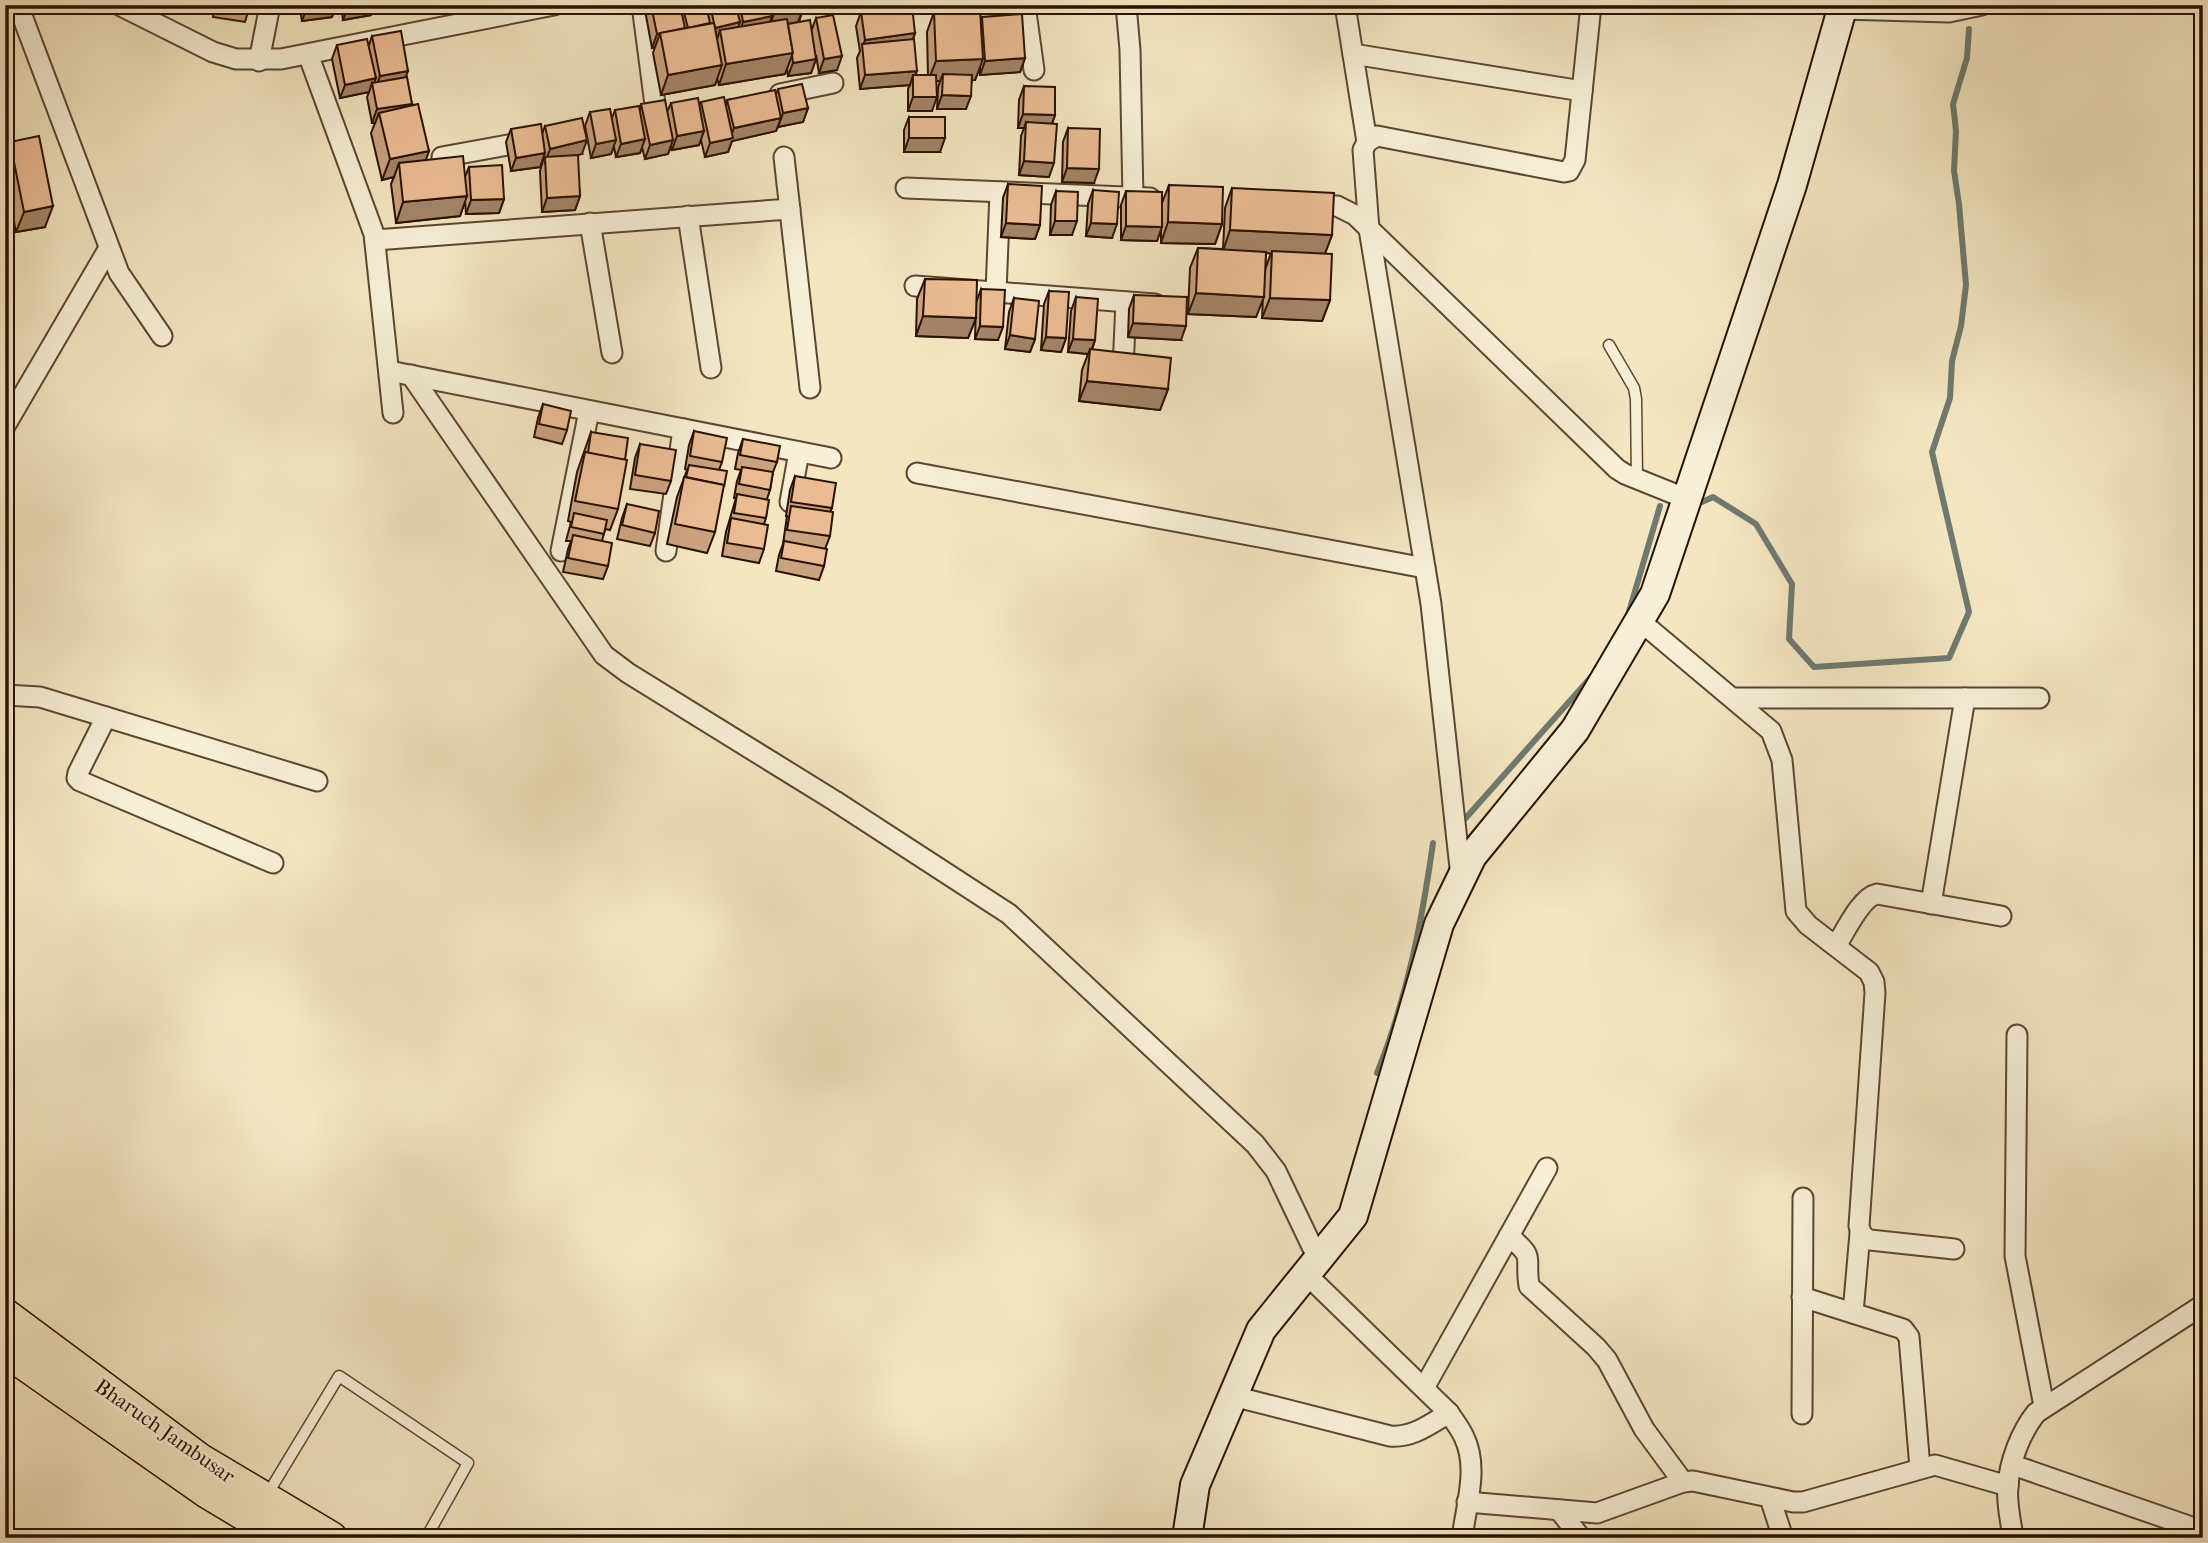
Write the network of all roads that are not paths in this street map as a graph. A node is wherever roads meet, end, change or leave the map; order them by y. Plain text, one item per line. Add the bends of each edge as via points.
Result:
1 (18, 5) edge
2 (119, 5) edge
3 (270, 5) edge
4 (554, 5) edge
5 (642, 5) edge
6 (1025, 5) edge
7 (1128, 5) edge
8 (1345, 5) edge
9 (1591, 5) edge
10 (1982, 5) edge
11 (1841, 7) edge
12 (308, 54) junction
13 (1353, 54) junction
14 (259, 61) junction
15 (1034, 70) dead end
16 (833, 83) dead end
17 (1582, 91) junction
18 (765, 97) edge
19 (657, 119) edge
20 (549, 138) edge
21 (1367, 142) junction
22 (442, 157) edge
23 (784, 157) dead end
24 (906, 188) dead end
25 (1000, 192) junction
26 (1133, 198) junction
27 (1173, 200) edge
28 (1296, 205) edge
29 (790, 209) junction
30 (688, 216) junction
31 (590, 223) junction
32 (1369, 229) junction
33 (375, 240) junction
34 (109, 248) junction
35 (915, 286) dead end
36 (996, 292) junction
37 (1126, 302) junction
38 (1171, 305) edge
39 (162, 336) dead end
40 (1609, 345) dead end
41 (612, 353) dead end
42 (711, 368) dead end
43 (1123, 369) edge
44 (389, 371) junction
45 (411, 375) junction
46 (810, 388) dead end
47 (589, 411) junction
48 (393, 412) dead end
49 (5, 426) edge
50 (683, 429) junction
51 (799, 452) junction
52 (831, 458) dead end
53 (917, 473) dead end
54 (1637, 479) junction
55 (1687, 499) junction
56 (787, 520) edge
57 (561, 551) dead end
58 (666, 551) dead end
59 (1425, 568) junction
60 (1640, 621) junction
61 (5, 695) edge
62 (1734, 698) junction
63 (1965, 698) junction
64 (2039, 698) dead end
65 (106, 717) junction
66 (317, 781) dead end
67 (273, 863) dead end
68 (1461, 877) junction
69 (1931, 904) junction
70 (2001, 916) dead end
71 (1836, 946) junction
72 (2017, 1035) dead end
73 (1547, 1168) dead end
74 (1803, 1198) dead end
75 (1860, 1233) junction
76 (1509, 1236) junction
77 (1954, 1250) dead end
78 (1312, 1266) junction
79 (1802, 1297) junction
80 (2203, 1306) edge
81 (1853, 1313) junction
82 (5, 1315) edge
83 (5, 1350) edge
84 (1424, 1388) junction
85 (1233, 1396) junction
86 (2044, 1406) junction
87 (1449, 1413) junction
88 (1802, 1414) dead end
89 (2013, 1465) junction
90 (1920, 1468) junction
91 (1684, 1482) junction
92 (2008, 1486) junction
93 (1770, 1498) junction
94 (265, 1499) junction
95 (1467, 1502) junction
96 (1559, 1510) junction
97 (2203, 1531) edge
98 (284, 1538) edge
99 (331, 1538) edge
100 (426, 1538) edge
101 (1187, 1538) edge
102 (1462, 1538) edge
103 (1581, 1538) edge
104 (1783, 1538) edge
105 (2013, 1538) edge

1 - 34 street
2 - 14 street via 213,52
3 - 14 street
4 - 12 street
5 - 19 street
6 - 15 street
7 - 26 street
8 - 13 street
9 - 17 street
10 - 11 street via 1948,12
11 - 55 street via 1792,186
12 - 14 street
12 - 33 street
13 - 17 street
13 - 21 street
16 - 18 street
17 - 21 street via 1575,160 1569,171 1377,136
20 - 22 street
21 - 32 street via 1363,150
23 - 29 street
24 - 25 street
25 - 26 street
25 - 36 street
26 - 27 street
28 - 32 street via 1337,206
29 - 30 street
29 - 46 street
30 - 31 street
30 - 42 street
31 - 33 street
31 - 41 street
32 - 54 street via 1617,469
32 - 59 street
33 - 44 street
34 - 39 street via 123,281
34 - 49 street
35 - 36 street
36 - 37 street
37 - 38 street
37 - 43 street
40 - 54 lane via 1634,388
44 - 45 street
44 - 48 street
45 - 47 street
45 - 78 street via 604,654 1009,914 1255,1144 1276,1171
47 - 50 street
47 - 57 street
50 - 51 street
50 - 58 street
51 - 52 street
51 - 56 street
53 - 59 street
54 - 55 street
55 - 60 street via 1655,594
59 - 68 street
60 - 62 street
60 - 68 street via 1575,730 1472,856
61 - 65 street via 40,697
62 - 63 street
62 - 71 street via 1771,731 1782,760 1796,911
63 - 64 street
63 - 69 street
65 - 66 street
65 - 67 street via 78,773 80,782
68 - 78 street via 1439,924 1353,1216
69 - 70 street
69 - 71 street via 1872,895
71 - 75 street via 1869,972 1875,993
72 - 86 street via 2015,1256
73 - 76 street
74 - 79 street
75 - 77 street via 1870,1240
75 - 81 street
76 - 84 street
76 - 91 street via 1529,1256 1529,1286 1607,1360 1644,1429
78 - 84 street
78 - 85 street via 1261,1330
79 - 81 street
79 - 88 street
80 - 86 street
81 - 90 street via 1903,1329 1909,1337
82 - 94 main road, Bharuch Jambusar via 200,1460
83 - 98 main road, Bharuch Jambusar via 206,1492
84 - 87 street
85 - 87 street via 1390,1436 1412,1434
85 - 101 street via 1195,1485
86 - 89 street via 2024,1432
87 - 95 street via 1465,1438 1470,1457
89 - 92 street
89 - 97 street
90 - 92 street via 1935,1465
90 - 93 street via 1803,1502
91 - 93 street
91 - 96 street via 1604,1511
92 - 105 street
93 - 104 street
94 - 99 main road, Bharuch Jambusar
94 - 100 lane via 339,1376 468,1463
95 - 96 street
95 - 102 street
96 - 103 street

